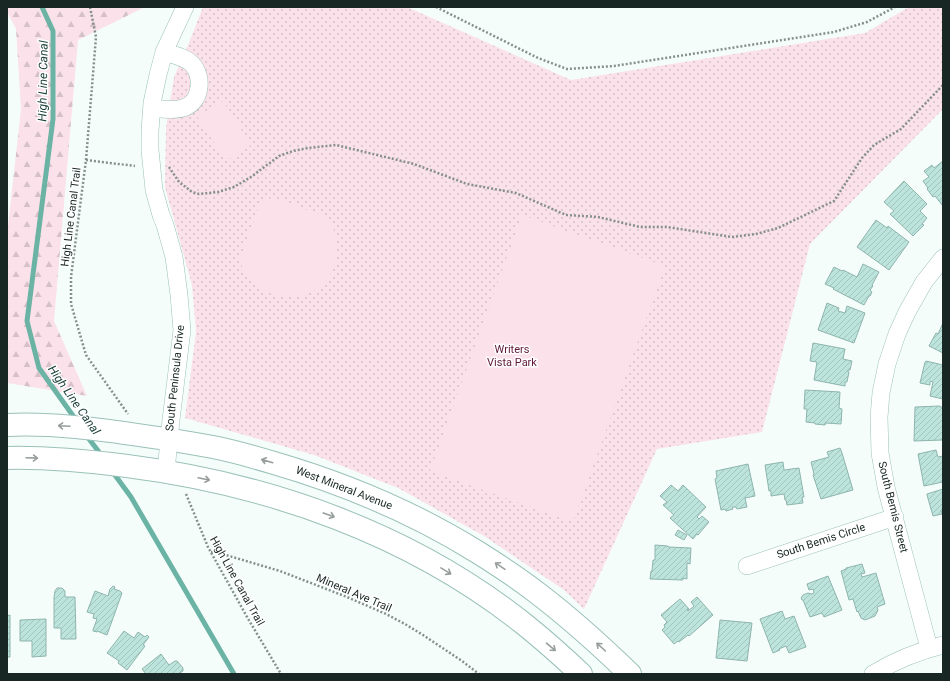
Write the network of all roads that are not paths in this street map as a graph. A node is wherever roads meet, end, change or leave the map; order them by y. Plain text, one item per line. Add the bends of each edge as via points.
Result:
1 (185, 7) edge
2 (164, 52) junction
3 (152, 108) junction
4 (943, 258) edge
5 (16, 424) edge
6 (169, 439) junction
7 (7, 458) edge
8 (166, 471) junction
9 (895, 517) junction
10 (748, 566) dead end
11 (936, 646) edge
12 (581, 674) edge
13 (630, 674) edge
14 (873, 674) edge

1 - 2 street, South Peninsula Drive
2 - 3 street, South Peninsula Drive
2 - 3 street via 186,59 196,69 200,80 198,95 182,109
3 - 6 street, South Peninsula Drive via 150,150 154,190 174,257 182,330
4 - 9 street, South Bemis Street via 924,282 907,312 887,364 881,393 880,453
6 -> 5 main road, West Mineral Avenue via 130,424 84,428
6 - 8 street, South Peninsula Drive
13 -> 6 main road, West Mineral Avenue via 535,591 495,563 419,519 341,484 304,472 251,456
7 -> 8 main road via 57,458
8 -> 12 main road via 250,490 293,503 392,541 489,598 524,624
9 - 10 street, South Bemis Circle
9 - 11 street, South Bemis Street
11 - 14 street via 887,665

